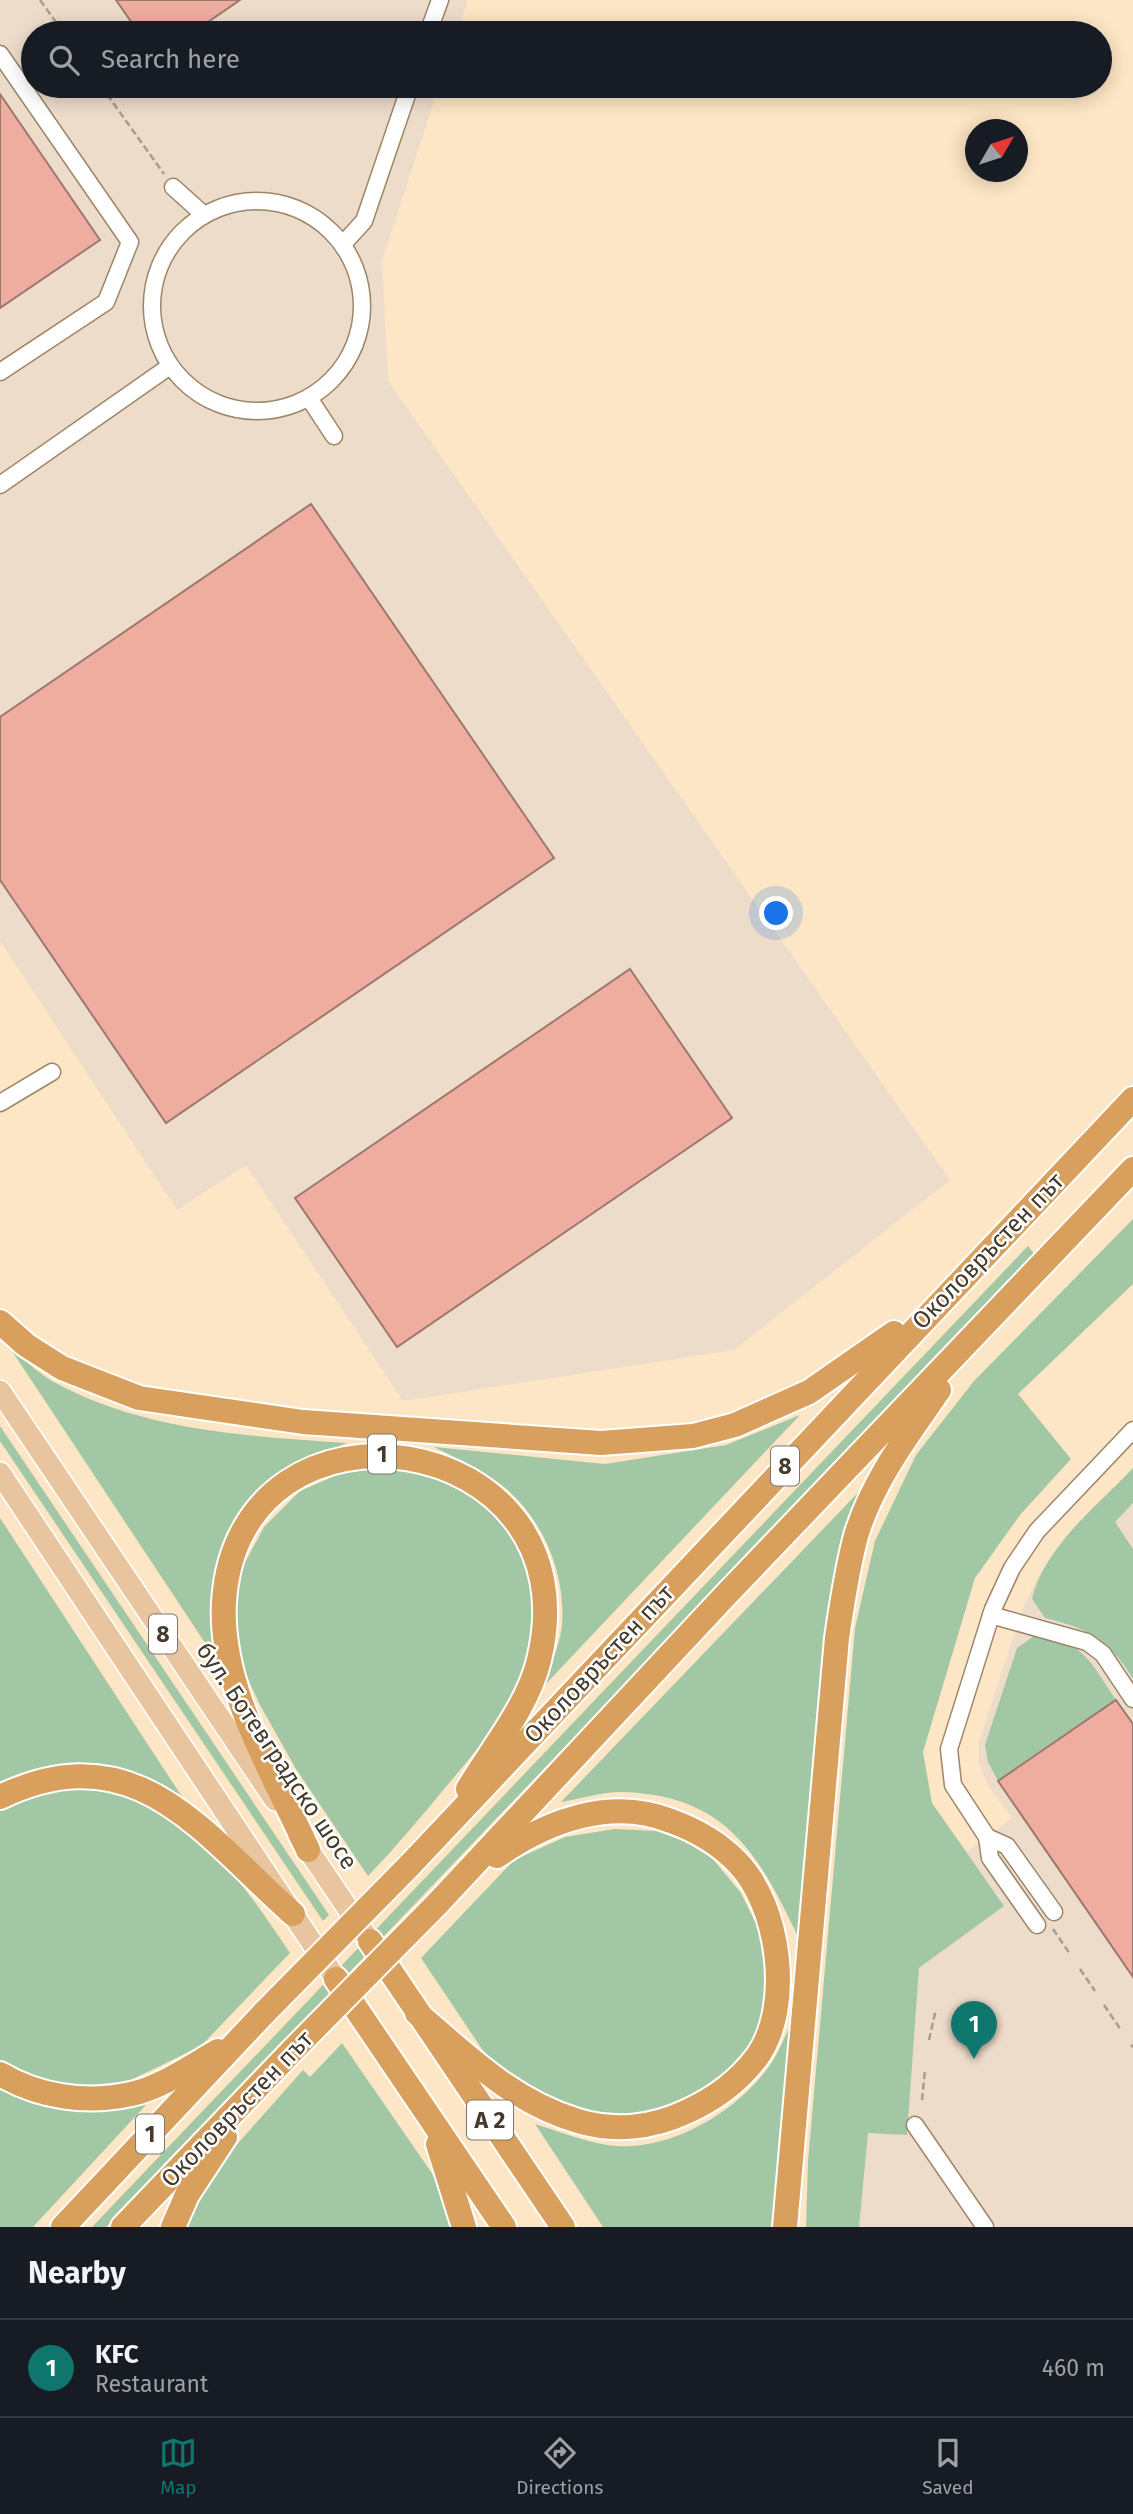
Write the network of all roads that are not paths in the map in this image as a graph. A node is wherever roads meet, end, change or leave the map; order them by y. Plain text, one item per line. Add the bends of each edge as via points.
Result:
1 (440, 0) edge
2 (432, 21) edge
3 (0, 54) edge
4 (21, 84) edge
5 (30, 98) edge
6 (406, 98) edge
7 (173, 187) road end
8 (203, 214) junction
9 (343, 244) junction
10 (170, 366) junction
11 (0, 372) edge
12 (309, 398) junction
13 (334, 436) dead end
14 (0, 485) edge
15 (52, 1072) dead end
16 (1133, 1099) edge
17 (0, 1103) edge
18 (1133, 1169) edge
19 (940, 1300) junction
20 (0, 1322) edge
21 (979, 1331) junction
22 (0, 1391) edge
23 (1133, 1430) edge
24 (0, 1473) edge
25 (991, 1615) junction
26 (1133, 1699) edge
27 (0, 1797) edge
28 (439, 1836) junction
29 (987, 1837) junction
30 (308, 1850) junction
31 (457, 1885) junction
32 (1054, 1912) dead end
33 (293, 1914) junction
34 (1045, 1927) road end
35 (370, 1941) joint
36 (336, 1979) joint
37 (417, 2013) junction
38 (237, 2041) junction
39 (0, 2074) edge
40 (256, 2088) junction
41 (429, 2116) junction
42 (915, 2125) dead end
43 (63, 2227) edge
44 (123, 2227) edge
45 (173, 2227) edge
46 (464, 2227) edge
47 (504, 2227) edge
48 (563, 2227) edge
49 (785, 2227) edge
50 (985, 2227) edge

1 - 2 street
3 - 4 street
5 - 11 street via 130,242 106,302
6 - 9 street via 364,221
7 - 8 street
8 - 9 street via 232,202 263,200 293,206 321,221
8 - 10 street via 180,232 164,255 154,283 151,312 157,340
9 - 12 street via 359,275 363,311 356,346 337,376
10 - 12 street via 192,389 239,409 280,409
10 - 14 street
12 - 13 street
15 - 17 street
16 - 19 highway, Околовръстен път / 8
18 - 21 highway, Околовръстен път / 8
19 - 20 highway via 845,1369 772,1410 693,1436 601,1443 303,1422 139,1398 62,1368
19 - 28 highway, Околовръстен път / 8
21 - 31 highway, Околовръстен път / 8
21 - 49 highway via 892,1459 857,1535 844,1588
22 - 30 main road, бул. Ботевградско шосе / 8
23 - 25 street via 1037,1531 1012,1568
24 - 33 main road
25 - 26 street via 1087,1642 1102,1654
25 - 29 street via 953,1732 948,1766 953,1786
27 - 33 highway via 23,1786 90,1774 154,1793 214,1838
28 - 30 highway, 1 via 531,1686 544,1631 542,1578 520,1527 476,1484 421,1460 363,1455 310,1470 266,1503 238,1546 224,1602 229,1663 240,1697
28 - 38 highway, Околовръстен път / 1, bridge
29 - 32 street via 1007,1846
29 - 34 street via 990,1858
30 - 35 main road, бул. Ботевградско шосе / 1
31 - 37 highway, 8 via 522,1839 577,1817 635,1813 662,1817 694,1830 739,1864 767,1914 778,1968 773,2018 757,2056 727,2088 666,2121 639,2127 580,2122 541,2106 496,2082
31 - 40 highway, Околовръстен път / 8, bridge
33 - 36 main road
35 - 37 highway, A 2
36 - 41 highway, A 2
37 - 48 highway, A 2
38 - 39 highway via 132,2094 81,2099 22,2087
38 - 43 highway, Околовръстен път / 1
40 - 44 highway, Околовръстен път / 8
40 - 45 highway via 187,2195
41 - 46 highway
41 - 47 highway, A 2
42 - 50 street

